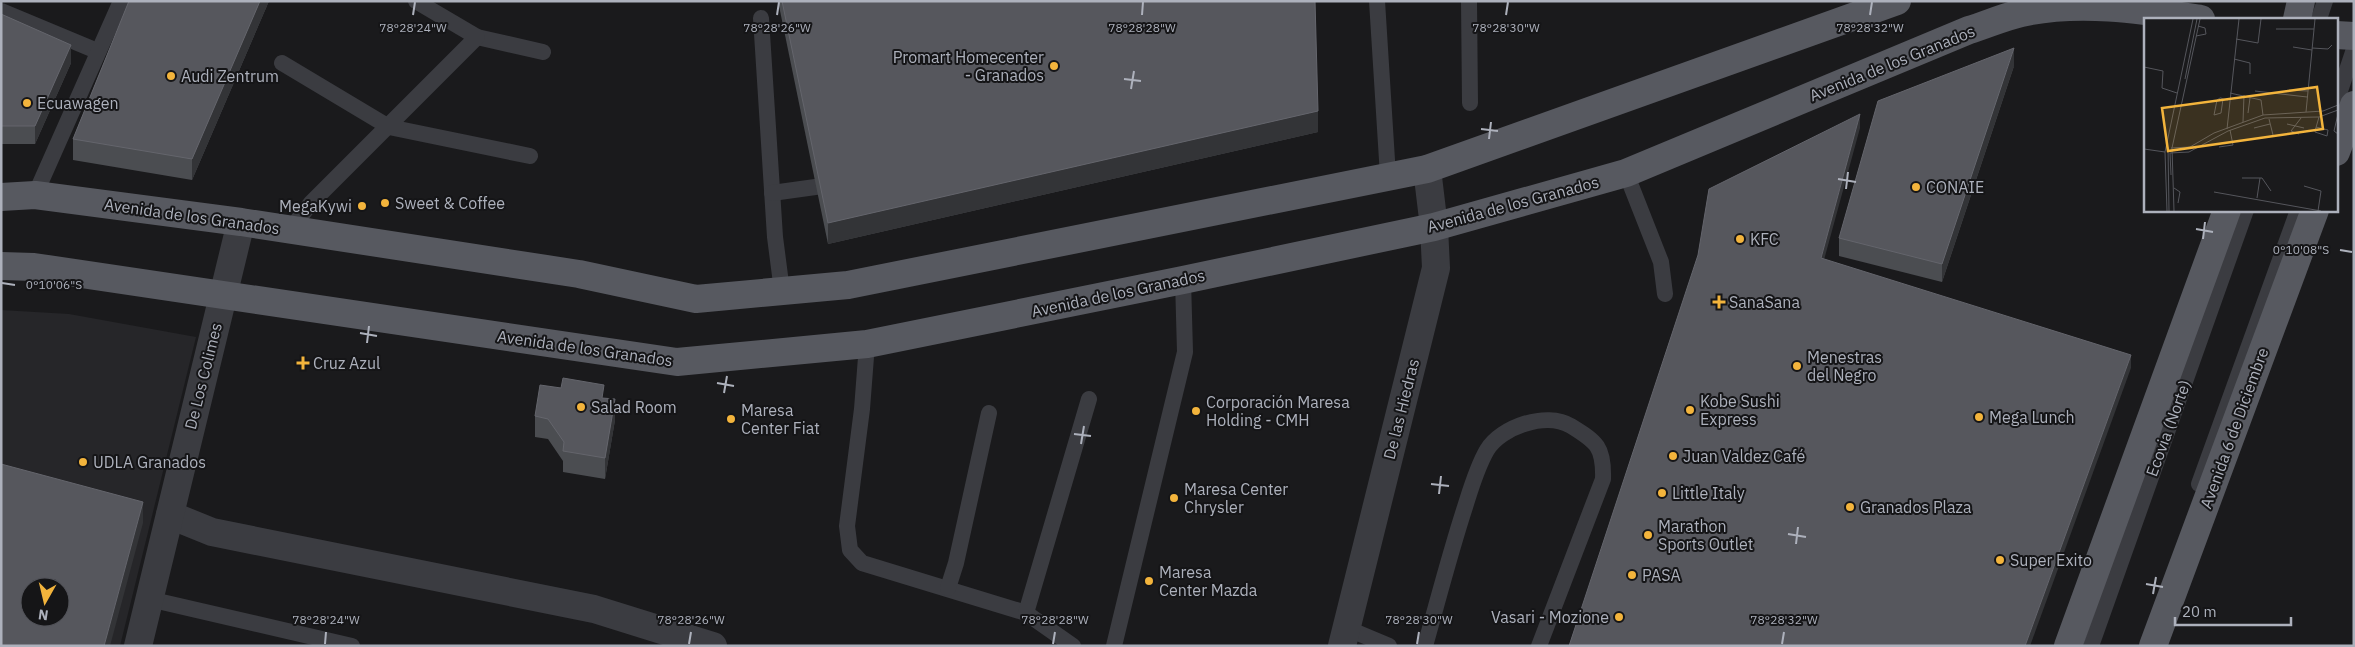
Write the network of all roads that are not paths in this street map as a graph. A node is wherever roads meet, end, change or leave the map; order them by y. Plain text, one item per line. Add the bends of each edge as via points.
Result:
1 (121, 1) edge
2 (416, 1) edge
3 (1377, 1) edge
4 (1469, 1) edge
5 (1897, 1) edge
6 (2301, 1) edge
7 (2325, 1) edge
8 (1, 11) edge
9 (761, 18) dead end
10 (2193, 18) edge
11 (2297, 18) edge
12 (2319, 18) edge
13 (2338, 35) edge
14 (2354, 36) edge
15 (477, 37) junction
16 (2354, 48) edge
17 (97, 51) junction
18 (543, 52) dead end
19 (282, 63) dead end
20 (2338, 97) edge
21 (1470, 103) dead end
22 (2354, 104) edge
23 (389, 127) junction
24 (2338, 147) edge
25 (530, 156) dead end
26 (1427, 169) junction
27 (1626, 173) junction
28 (1388, 176) junction
29 (849, 182) edge
30 (772, 193) junction
31 (35, 195) junction
32 (1, 197) edge
33 (2228, 211) edge
34 (2246, 211) edge
35 (2298, 211) edge
36 (2314, 211) edge
37 (241, 222) junction
38 (1434, 227) junction
39 (290, 230) junction
40 (1, 266) edge
41 (1183, 280) junction
42 (782, 291) junction
43 (1666, 294) dead end
44 (223, 295) junction
45 (867, 344) junction
46 (1089, 400) dead end
47 (989, 414) dead end
48 (170, 514) junction
49 (948, 588) junction
50 (149, 599) junction
51 (1026, 613) junction
52 (1344, 637) edge
53 (138, 646) edge
54 (352, 646) edge
55 (713, 646) edge
56 (1073, 646) edge
57 (1114, 646) edge
58 (1389, 646) edge
59 (1425, 646) edge
60 (1539, 646) edge
61 (2068, 646) edge
62 (2090, 646) edge
63 (2140, 646) edge
64 (2153, 646) edge

1 - 17 lane
2 - 15 lane
3 - 28 lane
4 - 21 lane
5 - 26 main road, Avenida de los Granados
6 - 11 main road
7 - 12 lane
8 - 17 lane
9 - 30 lane
10 - 27 main road, Avenida de los Granados via 2114,8 2072,7 2020,13 1969,30
13 - 14 main road
15 - 18 lane
15 - 23 lane
16 - 20 lane
17 - 31 lane
19 - 23 lane
22 - 24 main road
23 - 25 lane
23 - 39 lane via 311,203
26 - 28 main road, Avenida de los Granados
26 - 38 street, De las Hiedras
27 - 38 main road, Avenida de los Granados
27 - 43 lane via 1661,262
28 - 42 main road, Avenida de los Granados via 848,286
29 - 30 lane
30 - 42 lane
31 - 32 main road, Avenida de los Granados
31 - 37 main road, Avenida de los Granados
33 - 61 main road
34 - 62 lane, Ecovia (Norte)
35 - 63 lane
36 - 64 main road, Avenida 6 de Diciembre
37 - 39 main road, Avenida de los Granados
37 - 44 street, De Los Colimes
38 - 41 main road, Avenida de los Granados
38 - 52 street, De las Hiedras via 1436,268
39 - 42 main road, Avenida de los Granados via 579,274 696,299
40 - 44 main road, Avenida de los Granados via 34,267
41 - 45 main road, Avenida de los Granados
41 - 57 lane via 1184,352
44 - 45 main road, Avenida de los Granados via 677,362
44 - 48 street, De Los Colimes
45 - 49 lane via 847,526 850,550 862,563
46 - 51 lane
47 - 49 lane
48 - 50 street, De Los Colimes
48 - 55 street via 212,532 594,609
49 - 51 lane
50 - 53 street, De Los Colimes
50 - 54 lane
51 - 56 lane
52 - 58 lane
59 - 60 lane via 1460,521 1487,450 1500,434 1542,420 1566,424 1592,439 1604,458 1604,465 1603,479

